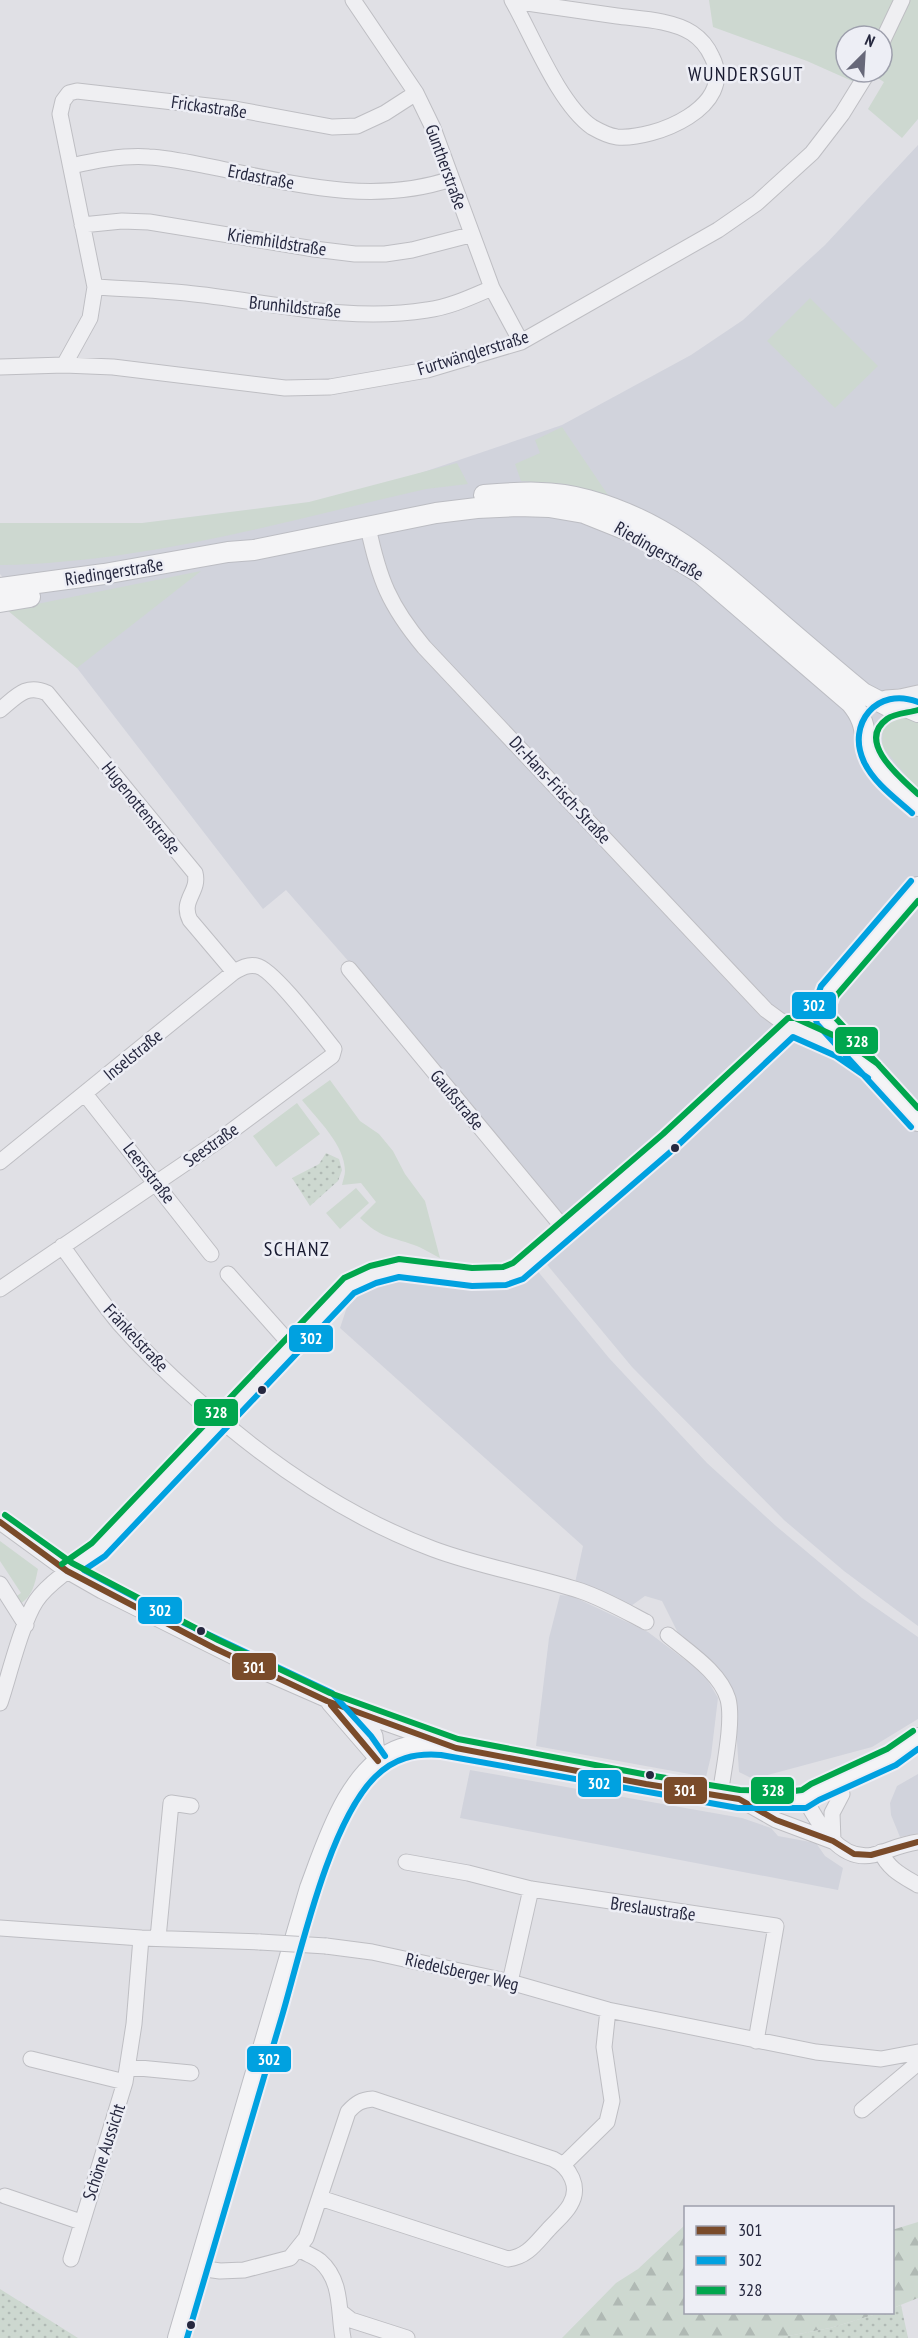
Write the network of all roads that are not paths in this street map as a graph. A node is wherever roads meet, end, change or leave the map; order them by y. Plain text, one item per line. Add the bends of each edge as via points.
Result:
1 (353, 0) edge
2 (902, 0) edge
3 (512, 1) edge
4 (891, 24) edge
5 (861, 84) edge
6 (416, 93) junction
7 (72, 166) junction
8 (451, 179) junction
9 (82, 225) junction
10 (470, 235) junction
11 (95, 287) junction
12 (492, 288) junction
13 (521, 342) junction
14 (64, 365) junction
15 (0, 367) edge
16 (368, 527) junction
17 (228, 552) junction
18 (0, 574) edge
19 (104, 574) junction
20 (0, 588) edge
21 (0, 602) edge
22 (754, 619) junction
23 (786, 627) junction
24 (863, 693) junction
25 (910, 704) edge
26 (0, 710) edge
27 (867, 733) junction
28 (918, 806) edge
29 (918, 887) edge
30 (349, 969) dead end
31 (234, 972) junction
32 (791, 1026) junction
33 (873, 1071) junction
34 (85, 1094) junction
35 (918, 1120) edge
36 (0, 1162) edge
37 (157, 1182) junction
38 (566, 1231) junction
39 (62, 1246) junction
40 (211, 1254) dead end
41 (228, 1274) dead end
42 (0, 1289) edge
43 (292, 1346) junction
44 (221, 1421) junction
45 (0, 1522) edge
46 (67, 1571) junction
47 (0, 1584) edge
48 (646, 1622) dead end
49 (26, 1624) junction
50 (668, 1635) dead end
51 (327, 1701) junction
52 (0, 1702) edge
53 (357, 1713) junction
54 (918, 1738) edge
55 (456, 1748) junction
56 (378, 1761) junction
57 (842, 1794) dead end
58 (730, 1798) junction
59 (805, 1799) junction
60 (191, 1806) dead end
61 (833, 1841) junction
62 (918, 1842) edge
63 (881, 1852) junction
64 (406, 1862) dead end
65 (918, 1885) edge
66 (531, 1889) junction
67 (0, 1928) edge
68 (141, 1938) junction
69 (158, 1938) junction
70 (510, 1982) junction
71 (608, 2010) junction
72 (756, 2041) junction
73 (918, 2052) edge
74 (31, 2059) dead end
75 (918, 2063) edge
76 (129, 2067) junction
77 (191, 2073) dead end
78 (125, 2082) junction
79 (862, 2109) dead end
80 (564, 2164) junction
81 (5, 2196) dead end
82 (320, 2198) junction
83 (81, 2222) junction
84 (299, 2249) junction
85 (71, 2259) dead end
86 (199, 2268) junction
87 (342, 2313) junction
88 (178, 2338) edge
89 (343, 2338) edge
90 (407, 2338) edge

1 - 6 street, Guntherstraße
2 - 4 street
3 - 3 street via 575,111 602,133 617,137 658,130 687,118 710,98 717,72 715,63 705,45 692,33 639,19
5 - 13 street, Furtwänglerstraße via 812,153 758,203 718,230
6 - 7 street, Frickastraße via 357,126 332,128 235,109 77,91 69,93 63,101 60,114
6 - 8 street, Guntherstraße
7 - 8 street, Erdastraße via 113,158 148,157 308,186 377,193 427,187
7 - 9 street
8 - 10 street, Guntherstraße
9 - 10 street, Kriemhildstraße via 149,222 355,254 412,250
9 - 11 street
10 - 12 street, Guntherstraße
11 - 12 street, Brunhildstraße via 361,313 427,310
11 - 14 street via 90,318
12 - 13 street, Guntherstraße
13 - 14 street, Furtwänglerstraße via 428,370 330,387 285,388 113,367
14 - 15 street, Furtwänglerstraße
16 - 17 main road, Riedingerstraße
16 - 22 main road, Riedingerstraße via 477,508 549,507 584,513 634,533 674,556
16 - 32 street, Dr.-Hans-Frisch-Straße via 380,577 419,641 758,1002
17 - 19 main road, Riedingerstraße
17 - 23 main road, Riedingerstraße via 253,541 435,501 518,492 551,493 588,500 657,527 702,555
18 - 19 main road
19 - 20 main road, Riedingerstraße
19 - 21 main road via 69,589
22 - 23 main road
22 - 27 main road, Riedingerstraße via 851,703 861,715
23 - 24 main road, Riedingerstraße
24 - 25 main road, Riedingerstraße
24 - 25 street
25 - 27 main road via 873,719
26 - 31 street, Hugenottenstraße via 26,690 37,688 47,693 195,873 196,884 186,913
27 - 28 main road, Riedingerstraße via 868,749 876,766
29 - 33 main road via 828,991 822,1009 824,1018
30 - 38 street, Gaußstraße
31 - 34 street, Inselstraße
31 - 37 street, Seestraße via 255,965 271,974 334,1049 332,1056
32 - 33 street, Dr.-Hans-Frisch-Straße via 840,1048
32 - 38 street
33 - 35 main road
34 - 36 street, Inselstraße
34 - 37 street, Leersstraße
37 - 39 street, Seestraße
37 - 40 street, Leersstraße
38 - 43 street via 518,1271 498,1277 399,1268 374,1274 349,1286
39 - 42 street, Seestraße
39 - 44 street, Fränkelstraße via 148,1355
41 - 43 street
43 - 44 street
44 - 46 street via 98,1550
44 - 48 street, Fränkelstraße via 269,1460 369,1520 432,1549 581,1591
45 - 46 street
46 - 49 street via 36,1600
46 - 51 street via 187,1635
47 - 49 street
49 - 52 street
50 - 58 street via 706,1668 728,1698
51 - 53 street
51 - 56 street
53 - 55 street
53 - 56 street via 375,1736
54 - 59 main road via 892,1757
55 - 56 main road via 407,1747
55 - 58 main road
56 - 86 main road via 350,1796 310,1888
57 - 61 street via 832,1813
58 - 59 main road
58 - 61 street
59 - 61 street
60 - 69 street via 171,1803
61 - 63 street via 854,1854
62 - 63 street
63 - 65 street via 891,1869
64 - 66 street, Breslaustraße
66 - 70 street
66 - 72 street, Breslaustraße via 776,1926
67 - 68 street, Riedelsberger Weg
68 - 69 street, Riedelsberger Weg
68 - 76 street, Schöne Aussicht
69 - 70 street, Riedelsberger Weg, bridge via 326,1946
70 - 71 street, Riedelsberger Weg
71 - 72 street, Riedelsberger Weg
71 - 80 street via 604,2048 612,2101 607,2121
72 - 73 street, Riedelsberger Weg via 881,2059
74 - 78 street, Schöne Aussicht
75 - 79 street
76 - 77 street
76 - 78 street, Schöne Aussicht
78 - 83 street, Schöne Aussicht
80 - 82 street via 373,2099 363,2100 348,2112
80 - 82 street via 575,2192 570,2205 529,2251 514,2259
81 - 83 street, Schöne Aussicht
82 - 84 street
83 - 85 street, Schöne Aussicht
84 - 86 street via 290,2258 244,2270
84 - 87 street via 325,2267 335,2282
86 - 88 main road
87 - 89 street
87 - 90 street via 351,2320

